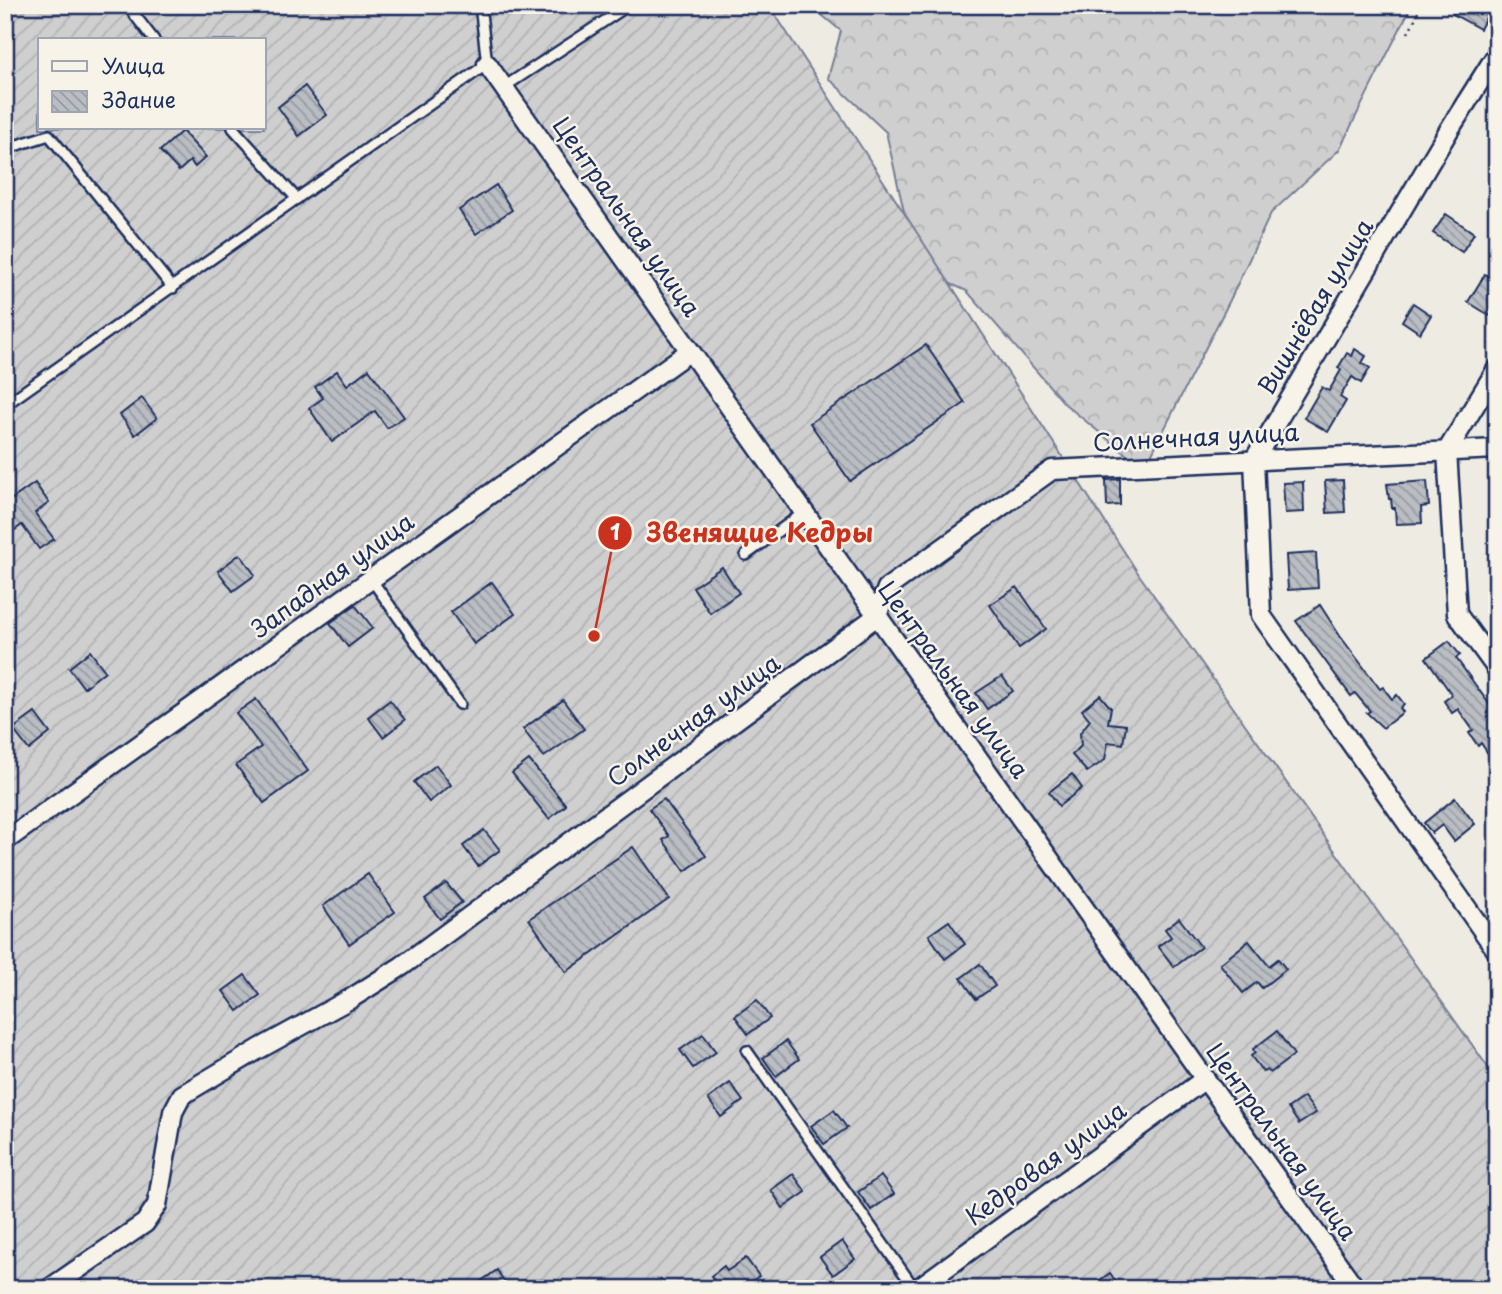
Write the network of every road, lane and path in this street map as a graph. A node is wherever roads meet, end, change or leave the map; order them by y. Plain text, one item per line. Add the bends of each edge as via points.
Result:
1 (127, 5) edge
2 (480, 5) edge
3 (629, 5) edge
4 (1422, 5) edge
5 (1408, 33) dead end
6 (152, 38) edge
7 (1497, 54) edge
8 (487, 64) junction
9 (503, 87) junction
10 (235, 130) edge
11 (5, 149) edge
12 (297, 199) junction
13 (173, 288) junction
14 (690, 351) junction
15 (1497, 369) edge
16 (5, 405) edge
17 (1497, 449) edge
18 (1447, 451) junction
19 (1255, 460) junction
20 (803, 513) junction
21 (746, 555) dead end
22 (371, 579) junction
23 (877, 616) junction
24 (1497, 669) edge
25 (460, 704) dead end
26 (5, 841) edge
27 (1497, 951) edge
28 (747, 1051) dead end
29 (1205, 1079) junction
30 (920, 1288) edge
31 (49, 1289) edge
32 (1356, 1289) edge

1 - 6 lane
2 - 8 lane
3 - 9 lane
4 - 5 path
7 - 19 street, Вишнёвая улица
8 - 9 street, Центральная улица
8 - 12 lane
9 - 14 street, Центральная улица
10 - 12 lane
11 - 13 lane via 50,135
12 - 13 lane
13 - 16 lane
14 - 20 street, Центральная улица
14 - 22 street, Западная улица
15 - 18 street
17 - 18 street, Солнечная улица
18 - 19 street, Солнечная улица
18 - 24 street via 1457,614
19 - 23 street, Солнечная улица via 1052,470 887,588
19 - 27 street via 1261,615
20 - 21 lane
20 - 23 street, Центральная улица
22 - 25 lane
22 - 26 street, Западная улица
23 - 29 street, Центральная улица
23 - 31 street, Солнечная улица via 402,966 181,1095 170,1124 157,1205 145,1223
28 - 30 lane
29 - 30 street, Кедровая улица
29 - 32 street, Центральная улица

